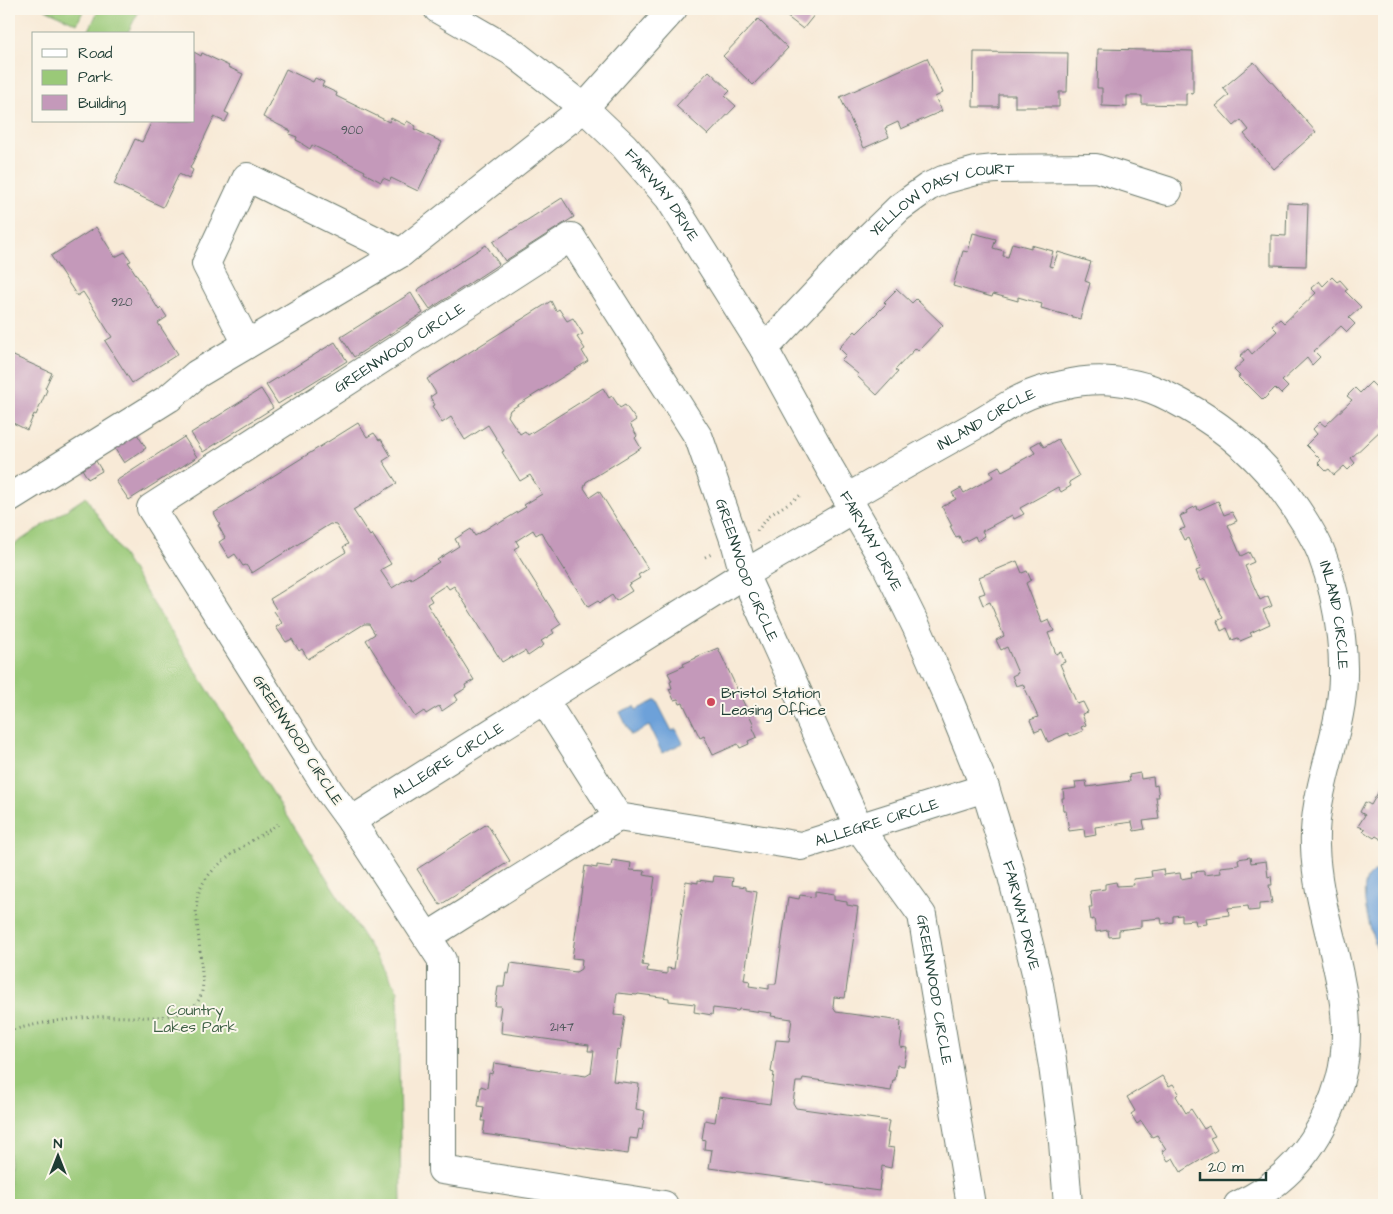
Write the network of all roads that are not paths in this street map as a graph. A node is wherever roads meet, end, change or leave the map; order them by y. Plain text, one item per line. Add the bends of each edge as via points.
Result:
1 (438, 9) edge
2 (673, 9) edge
3 (584, 108) junction
4 (1168, 191) dead end
5 (401, 253) junction
6 (247, 344) junction
7 (764, 349) junction
8 (12, 491) edge
9 (851, 504) junction
10 (744, 574) junction
11 (544, 700) junction
12 (985, 788) junction
13 (618, 817) junction
14 (351, 821) junction
15 (859, 828) junction
16 (427, 938) junction
17 (664, 1205) edge
18 (971, 1205) edge
19 (1068, 1205) edge
20 (1238, 1205) edge

1 - 3 street, FAIRWAY DRIVE via 511,50
2 - 3 street
3 - 5 street
3 - 7 street, FAIRWAY DRIVE via 624,146 669,198
4 - 7 street, YELLOW DAISY COURT via 1096,168 995,169 943,180 899,208
5 - 6 street
5 - 6 street via 247,177 206,264
6 - 8 street via 197,374 169,398
7 - 9 street, FAIRWAY DRIVE
9 - 10 street, ALLEGRE CIRCLE
9 - 12 street, FAIRWAY DRIVE via 916,626
9 - 20 street, INLAND CIRCLE via 1022,398 1065,384 1096,380 1148,387 1198,413 1254,456 1285,491 1309,528 1322,555 1335,597 1342,644 1340,713 1316,814 1314,845 1318,885 1344,998 1347,1032 1344,1064 1326,1119 1312,1144 1269,1188
10 - 11 street, ALLEGRE CIRCLE
10 - 14 street, GREENWOOD CIRCLE via 699,438 571,237 151,508
10 - 15 street, GREENWOOD CIRCLE
11 - 13 street
11 - 14 street, ALLEGRE CIRCLE
12 - 15 street, ALLEGRE CIRCLE
12 - 19 street, FAIRWAY DRIVE via 1011,872 1039,985 1063,1142
13 - 15 street, ALLEGRE CIRCLE via 801,846
13 - 16 street
14 - 16 street, GREENWOOD CIRCLE
15 - 18 street, GREENWOOD CIRCLE via 922,915
16 - 17 street, GREENWOOD CIRCLE via 442,960 442,1170

